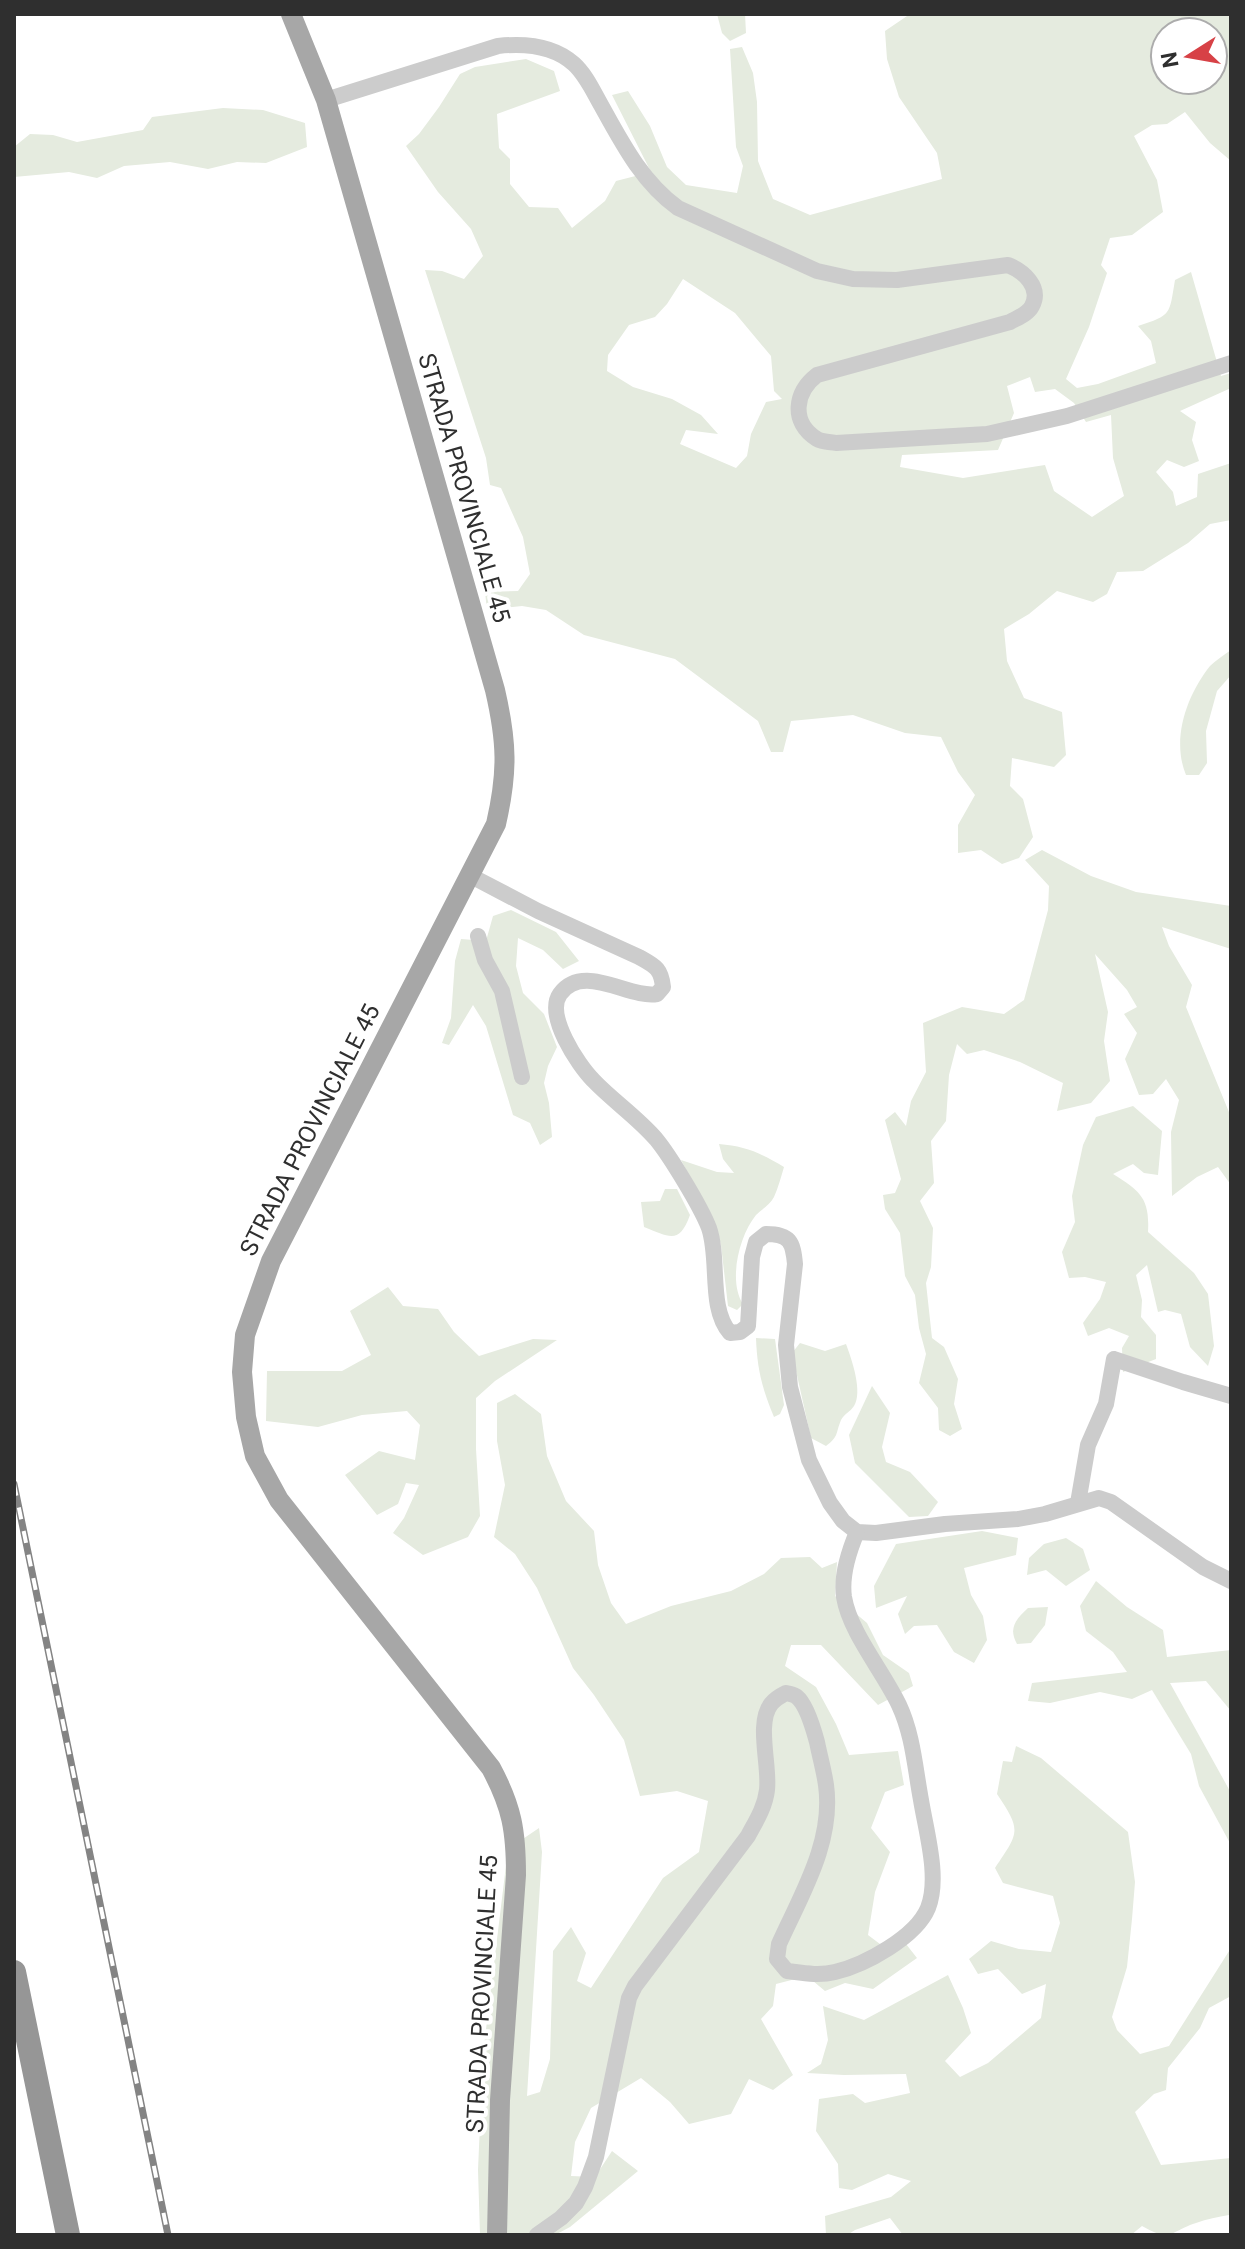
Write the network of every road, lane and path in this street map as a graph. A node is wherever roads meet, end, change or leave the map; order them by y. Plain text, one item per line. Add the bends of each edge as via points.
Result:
1 (291, 14) edge
2 (326, 100) junction
3 (1231, 363) edge
4 (471, 876) junction
5 (478, 936) dead end
6 (522, 1077) dead end
7 (1231, 1396) edge
8 (1078, 1503) junction
9 (857, 1532) junction
10 (1231, 1581) edge
11 (14, 1972) edge
12 (68, 2235) edge
13 (497, 2235) edge
14 (537, 2235) edge

1 - 2 main road, STRADA PROVINCIALE 45
2 - 3 street via 498,46 542,47 583,73 625,148 678,208 817,271 853,279 897,280 1008,265 1031,280 1032,306 1010,322 817,375 805,384 798,410 818,440 987,434 1067,416
2 - 4 main road, STRADA PROVINCIALE 45 via 503,726 506,757 496,824
4 - 9 street via 639,957 662,976 663,987 647,996 603,982 580,981 559,995 559,1025 591,1079 656,1139 690,1193 708,1227 719,1312 730,1333 748,1326 756,1242 766,1234 790,1240 795,1264 786,1345 793,1400 819,1481 843,1521
4 - 13 main road, STRADA PROVINCIALE 45 via 271,1261 245,1335 242,1372 255,1456 279,1500 491,1768 511,1814 516,1875 500,2100
5 - 6 street via 502,991
7 - 8 street via 1114,1359 1106,1404 1088,1445
8 - 9 street via 1018,1519
8 - 10 street via 1099,1498 1111,1502
9 - 14 street via 848,1553 844,1595 851,1621 900,1708 913,1747 933,1873 929,1907 905,1938 836,1972 787,1971 777,1959 825,1837 827,1786 808,1713 797,1697 786,1693 775,1699 765,1723 768,1773 761,1811 748,1836 635,1986 589,2177 576,2203
11 - 12 highway

